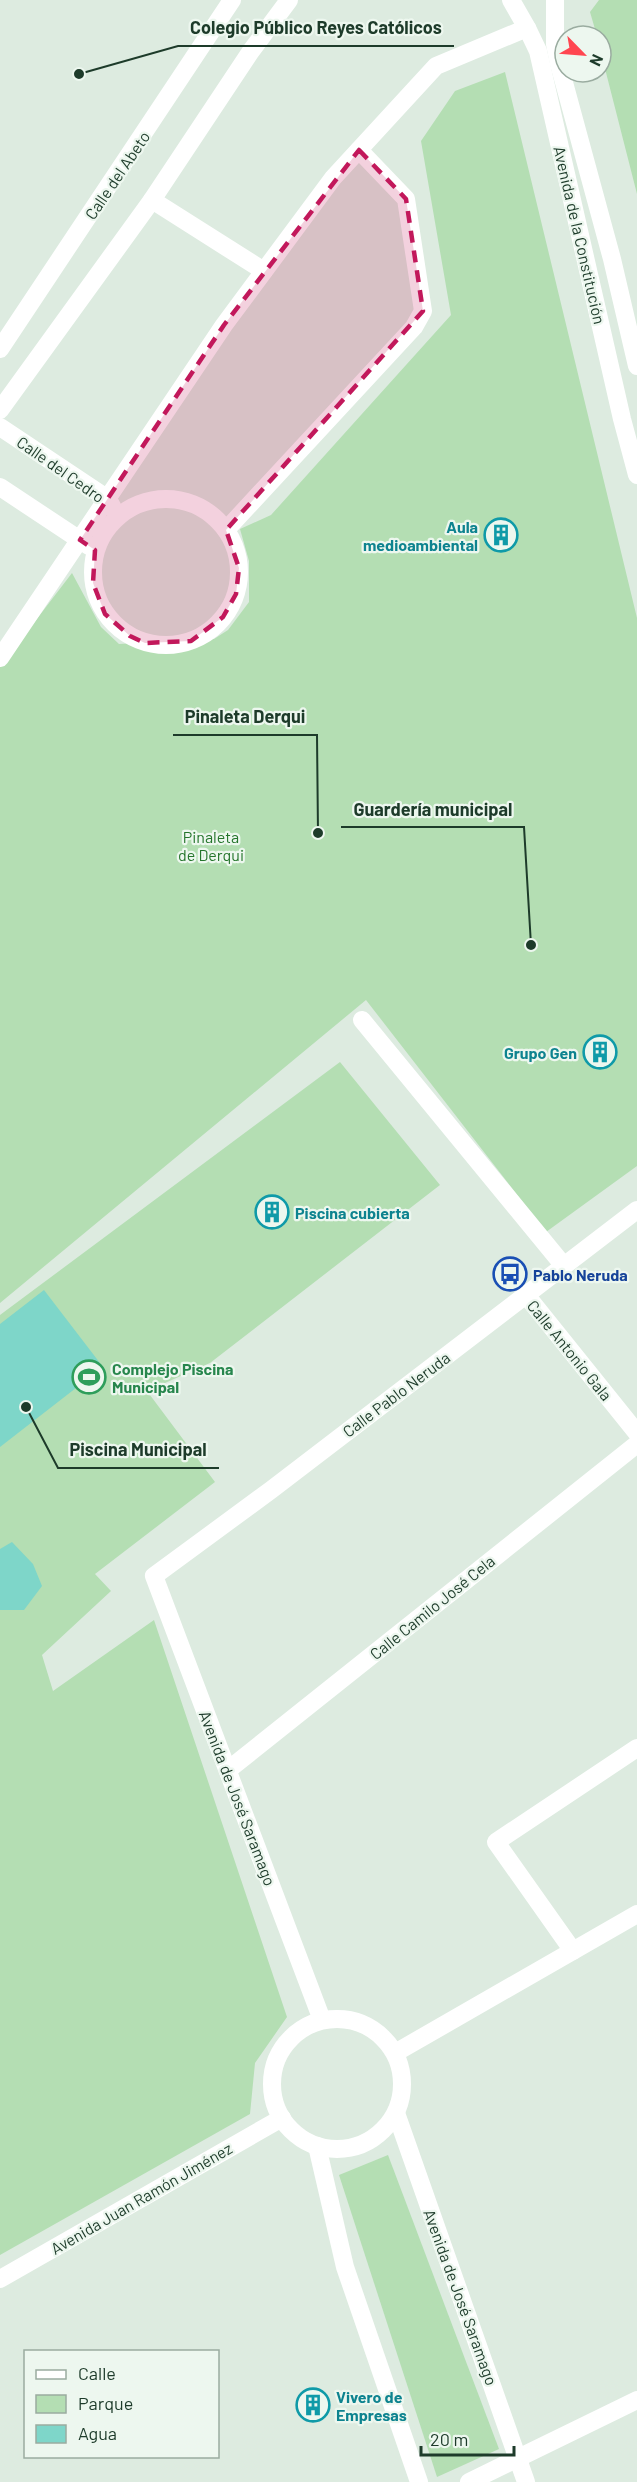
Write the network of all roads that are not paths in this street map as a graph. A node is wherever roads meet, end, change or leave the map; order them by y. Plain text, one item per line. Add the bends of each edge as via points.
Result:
1 (232, 0) edge
2 (289, 0) edge
3 (511, 0) edge
4 (555, 0) edge
5 (527, 28) junction
6 (359, 150) junction
7 (152, 200) junction
8 (264, 271) junction
9 (0, 349) edge
10 (637, 366) edge
11 (0, 410) edge
12 (0, 427) edge
13 (637, 475) edge
14 (0, 487) edge
15 (108, 500) junction
16 (118, 516) junction
17 (226, 530) junction
18 (88, 545) junction
19 (0, 658) edge
20 (362, 1020) dead end
21 (637, 1210) edge
22 (564, 1266) junction
23 (526, 1295) junction
24 (637, 1432) edge
25 (637, 1444) edge
26 (154, 1576) joint
27 (637, 1748) edge
28 (228, 1770) junction
29 (637, 1914) edge
30 (573, 1951) junction
31 (322, 2020) junction
32 (395, 2054) junction
33 (396, 2113) junction
34 (282, 2118) junction
35 (317, 2146) junction
36 (0, 2279) edge
37 (637, 2400) edge
38 (518, 2458) junction
39 (419, 2482) edge
40 (470, 2482) edge
41 (526, 2482) edge

1 - 9 street, Calle del Abeto
2 - 7 street
3 - 5 street, Avenida de la Constitución
4 - 10 street, Avenida de la Constitución via 559,64
5 - 6 street via 436,66
5 - 13 street, Avenida de la Constitución via 540,62
6 - 8 street via 333,178
6 - 17 street via 406,199 423,311 414,327
7 - 8 street
7 - 11 street
8 - 15 street
12 - 15 street, Calle del Cedro
14 - 18 street
15 - 16 street, Calle del Cedro
15 - 18 street
16 - 17 street via 141,502 168,498 195,504
16 - 18 street
17 - 18 street via 239,568 230,607 214,627 178,645 162,646 130,636 105,614 93,583
18 - 19 street
20 - 22 street
21 - 22 street, Calle Pablo Neruda
22 - 23 street, Calle Pablo Neruda
23 - 24 street, Calle Antonio Gala
23 - 26 street, Calle Pablo Neruda
25 - 28 street, Calle Camilo José Cela
26 - 28 street, Avenida de José Saramago
27 - 30 street via 496,1842
28 - 31 street, Avenida de José Saramago
29 - 30 street
30 - 32 street
31 - 32 street via 364,2024 382,2036
31 - 34 street via 303,2028 278,2059 274,2099
32 - 33 street via 402,2093
33 - 35 street via 370,2140 353,2147
33 - 38 street, Avenida de José Saramago
34 - 35 street via 297,2135
34 - 36 street, Avenida Juan Ramón Jiménez
35 - 39 street via 345,2267
37 - 38 street
38 - 40 street
38 - 41 street, Avenida de José Saramago

